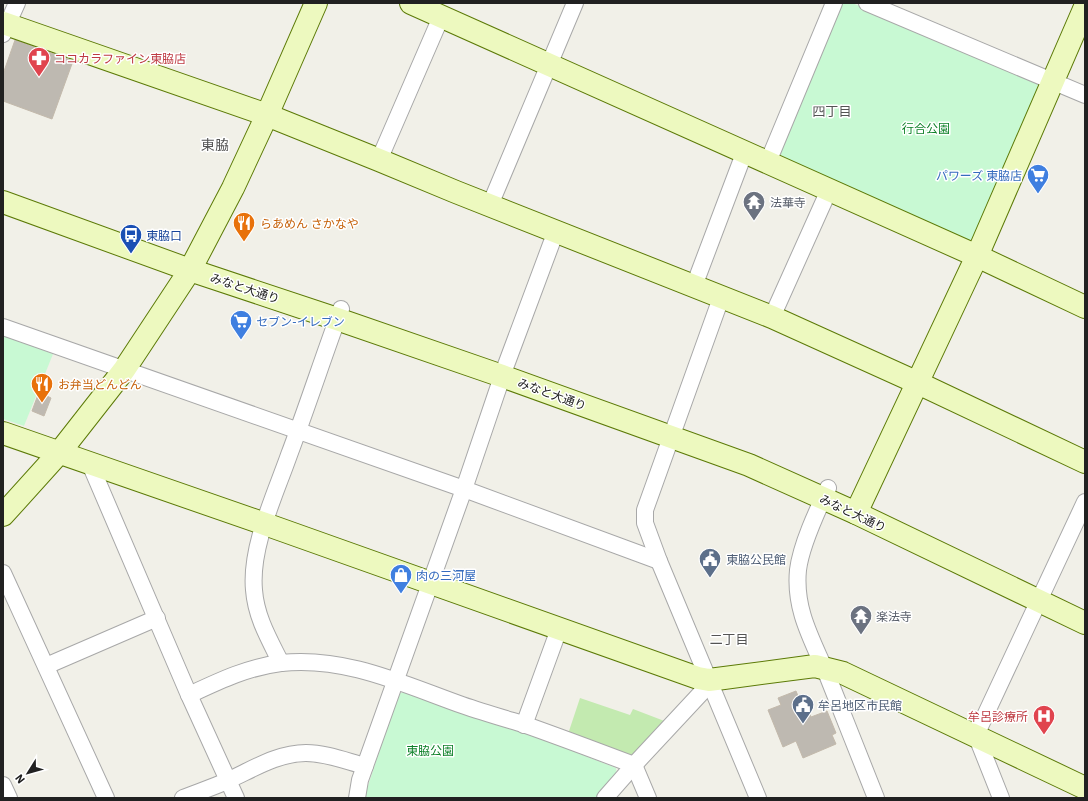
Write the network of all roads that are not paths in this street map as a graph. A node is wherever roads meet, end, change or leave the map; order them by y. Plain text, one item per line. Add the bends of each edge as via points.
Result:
1 (17, 3) edge
2 (316, 3) edge
3 (411, 3) edge
4 (575, 3) edge
5 (834, 3) edge
6 (867, 3) edge
7 (1085, 7) edge
8 (441, 17) junction
9 (5, 27) edge
10 (549, 65) junction
11 (1053, 82) junction
12 (1085, 95) edge
13 (267, 115) junction
14 (745, 151) junction
15 (379, 160) junction
16 (768, 162) junction
17 (3, 190) edge
18 (829, 190) junction
19 (3, 202) edge
20 (490, 205) junction
21 (556, 231) junction
22 (977, 256) junction
23 (193, 264) junction
24 (694, 286) junction
25 (721, 298) junction
26 (1085, 306) edge
27 (339, 314) junction
28 (772, 318) junction
29 (3, 327) edge
30 (124, 370) junction
31 (504, 371) junction
32 (918, 383) junction
33 (298, 431) junction
34 (672, 432) junction
35 (3, 433) edge
36 (59, 453) junction
37 (1085, 462) edge
38 (90, 464) junction
39 (464, 489) junction
40 (826, 493) junction
41 (1085, 502) edge
42 (858, 508) junction
43 (3, 515) edge
44 (265, 524) junction
45 (659, 561) junction
46 (3, 573) edge
47 (431, 583) junction
48 (1041, 596) junction
49 (1085, 609) edge
50 (157, 618) junction
51 (1085, 623) edge
52 (559, 629) junction
53 (281, 663) junction
54 (46, 666) junction
55 (825, 669) junction
56 (396, 680) junction
57 (709, 680) junction
58 (189, 695) junction
59 (524, 725) junction
60 (976, 735) junction
61 (634, 765) junction
62 (365, 766) junction
63 (228, 780) junction
64 (3, 785) edge
65 (1085, 788) edge
66 (9, 798) edge
67 (106, 798) edge
68 (183, 798) edge
69 (236, 798) edge
70 (357, 798) edge
71 (606, 798) edge
72 (648, 798) edge
73 (758, 798) edge
74 (876, 798) edge
75 (1001, 798) edge

1 - 9 street
2 - 13 street
3 - 8 street
4 - 10 street
5 - 16 street
6 - 11 street
7 - 11 street
8 - 10 street
8 - 15 street
9 - 13 street
10 - 14 street
10 - 20 street
11 - 12 street
11 - 22 street
13 - 15 street
13 - 23 street via 233,188
14 - 16 street
14 - 24 street
15 - 20 street
16 - 18 street
17 - 23 street, みなと大通り
18 - 22 street
18 - 28 street
19 - 23 street, みなと大通り
20 - 21 street
21 - 24 street
21 - 31 street
22 - 26 street
22 - 32 street
23 - 27 street, みなと大通り
23 - 30 street
24 - 25 street
25 - 28 street
25 - 34 street
27 - 31 street, みなと大通り
27 - 33 street
28 - 32 street
29 - 30 street
30 - 33 street
30 - 36 street
31 - 34 street, みなと大通り
31 - 39 street
32 - 37 street
32 - 42 street
33 - 39 street
33 - 44 street
34 - 40 street, みなと大通り via 749,465
34 - 45 street via 644,510
35 - 36 street
36 - 38 street
36 - 43 street
38 - 44 street
38 - 50 street
39 - 45 street
39 - 47 street
40 - 42 street, みなと大通り
40 - 55 street via 801,555 798,570 800,611
41 - 48 street
42 - 48 street, みなと大通り
44 - 47 street
44 - 53 street via 255,561 256,607
45 - 57 street
46 - 54 street
47 - 52 street
47 - 56 street
48 - 49 street, みなと大通り
48 - 51 street, みなと大通り
48 - 60 street
50 - 54 street
50 - 58 street
52 - 57 street
52 - 59 street
53 - 56 street via 325,663
53 - 58 street via 248,670
54 - 67 street
55 - 57 street via 815,666
55 - 60 street via 843,673
55 - 74 street
56 - 59 street
56 - 62 street
57 - 61 street via 702,692
57 - 73 street
58 - 63 street
59 - 61 street
60 - 65 street
60 - 75 street
61 - 71 street
61 - 72 street
62 - 63 street via 330,756 304,753 261,764
62 - 70 street
63 - 68 street
63 - 69 street
64 - 66 street

